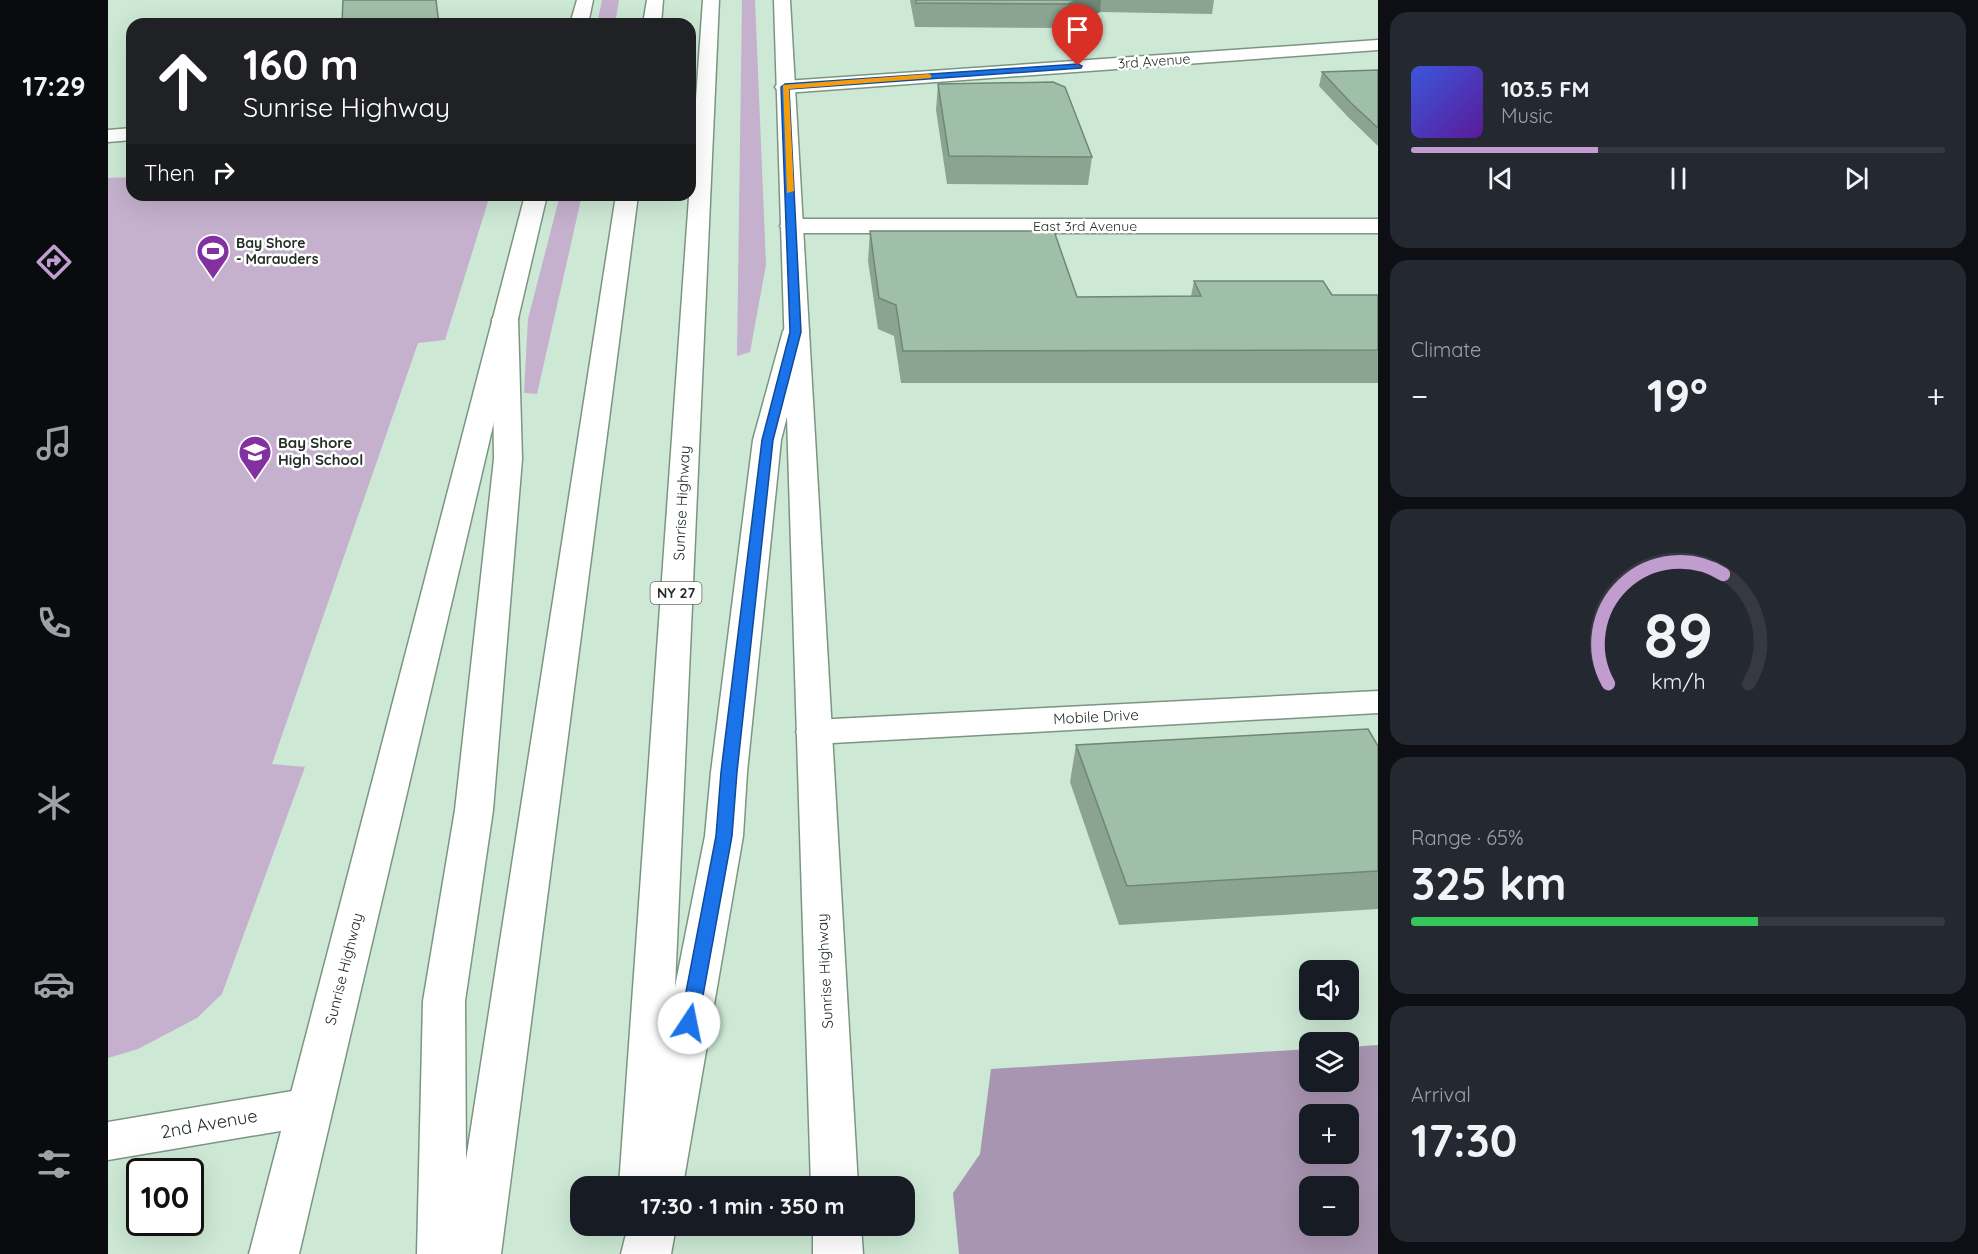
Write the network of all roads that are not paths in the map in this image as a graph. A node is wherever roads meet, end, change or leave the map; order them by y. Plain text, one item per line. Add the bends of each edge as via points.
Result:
1 (585, 0) edge
2 (655, 0) edge
3 (711, 0) edge
4 (782, 0) edge
5 (580, 18) edge
6 (653, 18) edge
7 (1378, 45) edge
8 (785, 87) junction
9 (126, 134) edge
10 (108, 136) edge
11 (534, 201) edge
12 (626, 201) edge
13 (791, 226) junction
14 (1378, 226) edge
15 (505, 319) junction
16 (796, 332) junction
17 (1378, 702) edge
18 (814, 732) junction
19 (310, 1107) junction
20 (108, 1141) edge
21 (643, 1176) edge
22 (661, 1176) edge
23 (835, 1176) edge
24 (639, 1236) edge
25 (650, 1236) edge
26 (837, 1236) edge
27 (274, 1254) edge
28 (442, 1254) edge
29 (476, 1254) edge
30 (638, 1254) edge
31 (646, 1254) edge
32 (838, 1254) edge

1 - 5 main road
2 - 6 main road
3 - 21 main road, Sunrise Highway / NY 27
4 - 8 main road, Sunrise Highway
7 - 8 main road, 3rd Avenue
8 - 13 main road, Sunrise Highway
9 - 10 main road
11 - 15 main road, Sunrise Highway
12 - 29 main road
13 - 14 main road, East 3rd Avenue
13 - 16 main road, Sunrise Highway
15 - 19 main road, Sunrise Highway
15 - 28 main road via 508,459 474,810 444,1000
16 - 18 main road, Sunrise Highway
16 - 22 main road via 768,440 724,836
17 - 18 main road, Mobile Drive
18 - 23 main road, Sunrise Highway
19 - 20 main road, 2nd Avenue
19 - 27 main road, Sunrise Highway
24 - 30 main road
25 - 31 main road
26 - 32 main road

